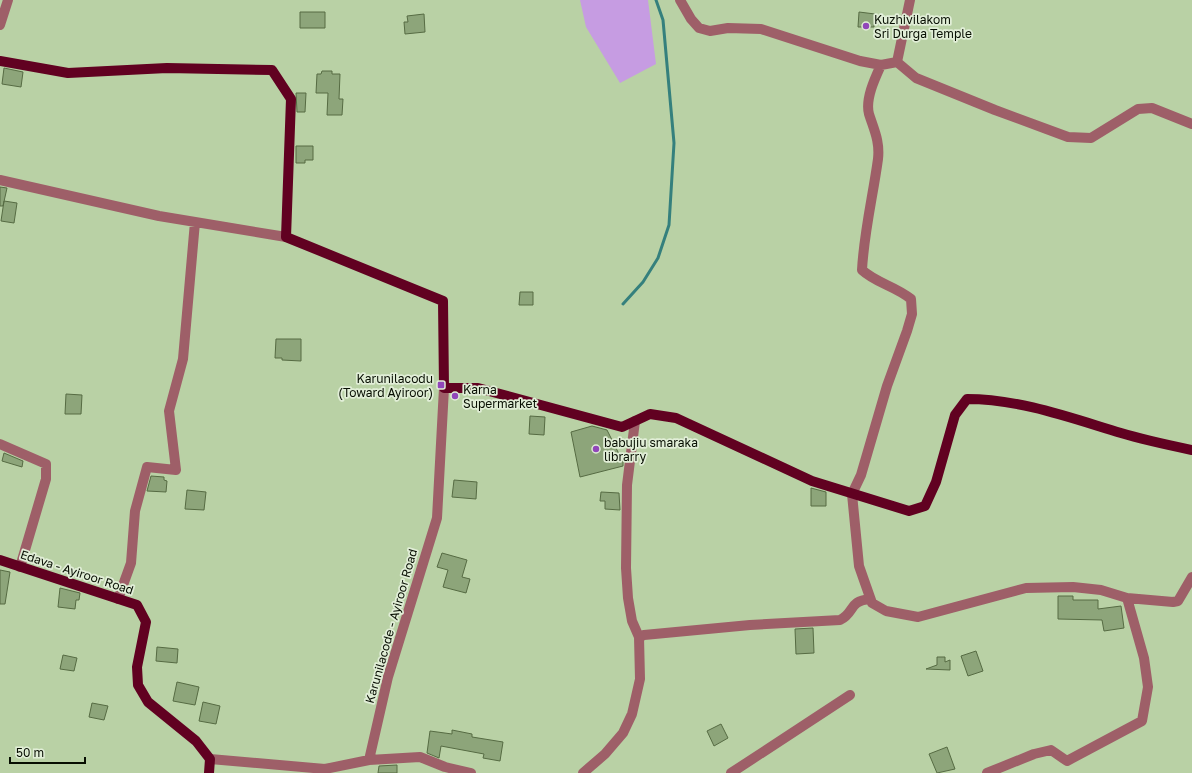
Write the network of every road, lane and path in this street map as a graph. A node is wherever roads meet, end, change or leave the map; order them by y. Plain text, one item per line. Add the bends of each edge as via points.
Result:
1 (8, 0) edge
2 (680, 0) edge
3 (910, 0) edge
4 (0, 25) edge
5 (0, 61) edge
6 (897, 62) junction
7 (881, 65) junction
8 (1192, 124) edge
9 (0, 180) edge
10 (195, 222) junction
11 (286, 237) junction
12 (444, 388) junction
13 (635, 421) junction
14 (0, 444) edge
15 (1192, 450) edge
16 (852, 494) junction
17 (0, 560) edge
18 (20, 567) junction
19 (1192, 577) edge
20 (1127, 598) junction
21 (118, 599) junction
22 (870, 600) junction
23 (639, 637) junction
24 (850, 695) dead end
25 (210, 759) junction
26 (369, 760) junction
27 (466, 772) edge
28 (993, 772) edge
29 (209, 773) edge
30 (583, 773) edge
31 (731, 773) edge

1 - 4 street
2 - 7 street via 699,28 710,31 761,28 828,51
3 - 6 street
5 - 11 main road via 68,74 168,68 272,70 291,99
6 - 7 street
6 - 8 street via 916,78 1068,137 1091,138 1138,109 1152,108
7 - 16 street via 872,84 869,113 877,135 878,157 863,240 862,270 869,277 896,288 911,299 912,314 887,386 861,475
9 - 10 street
10 - 11 street
10 - 21 street via 183,359 169,411 176,470 147,467 135,511 131,563
11 - 12 main road via 442,301
12 - 13 main road via 478,388 622,427
12 - 26 street, Karunilacode - Ayiroor Road via 437,518 388,677
13 - 16 main road via 650,414 676,418 812,481
13 - 23 street via 627,485 626,552 628,598 632,621
14 - 18 street via 46,464 47,470
15 - 16 main road via 1122,433 1070,416 992,399 967,399 955,415 936,482 925,506 909,511
16 - 22 street via 859,566
17 - 18 main road, Edava - Ayiroor Road
18 - 21 main road, Edava - Ayiroor Road
19 - 20 street via 1178,601
20 - 22 street via 1100,590 1073,587 1026,588 918,617 886,611
20 - 28 street via 1144,658 1148,687 1142,721 1067,761 1051,750 1034,754
21 - 25 main road, Edava - Ayiroor Road via 137,605 146,622 137,667 138,685 148,702 196,741
22 - 23 street via 861,600 852,606 846,617 840,620 750,625
23 - 30 street via 640,678 632,714 605,754
24 - 31 street
25 - 26 street via 325,769
25 - 29 main road
26 - 27 street via 420,757 445,768

